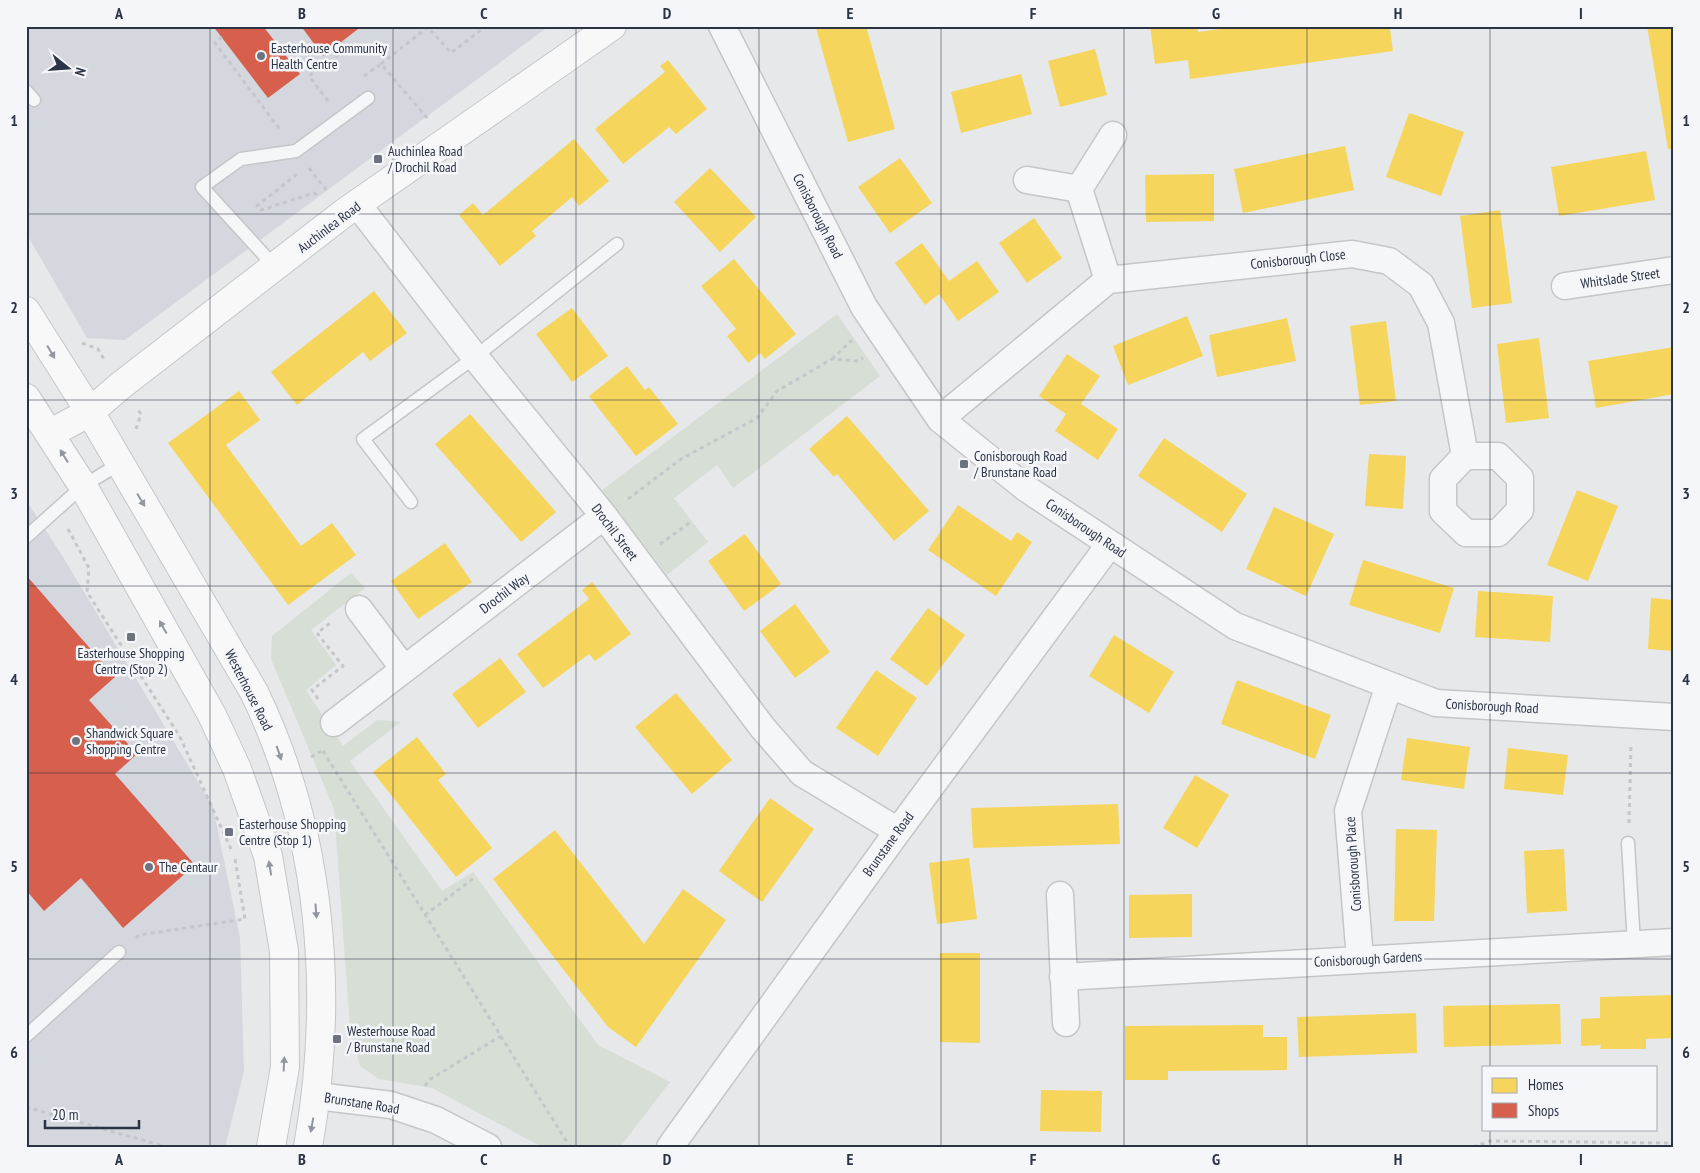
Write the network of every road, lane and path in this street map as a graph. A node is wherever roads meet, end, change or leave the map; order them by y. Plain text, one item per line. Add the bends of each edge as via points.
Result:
1 (486, 26) edge
2 (612, 26) edge
3 (722, 26) edge
4 (429, 27) edge
5 (222, 37) dead end
6 (344, 41) dead end
7 (381, 64) dead end
8 (368, 98) dead end
9 (328, 101) dead end
10 (1113, 135) dead end
11 (296, 151) junction
12 (1027, 180) dead end
13 (1079, 189) junction
14 (327, 191) joint
15 (358, 204) junction
16 (617, 244) dead end
17 (275, 267) junction
18 (1674, 270) edge
19 (1108, 280) junction
20 (1565, 286) dead end
21 (26, 310) edge
22 (891, 347) junction
23 (475, 357) junction
24 (26, 398) edge
25 (90, 412) junction
26 (940, 419) junction
27 (51, 433) junction
28 (1465, 456) dead end
29 (119, 464) junction
30 (83, 486) junction
31 (411, 502) dead end
32 (58, 509) junction
33 (604, 516) junction
34 (692, 521) dead end
35 (26, 537) edge
36 (1110, 544) junction
37 (637, 561) junction
38 (359, 609) dead end
39 (404, 669) junction
40 (1388, 685) junction
41 (1632, 715) junction
42 (1674, 717) edge
43 (334, 723) dead end
44 (322, 750) dead end
45 (898, 830) junction
46 (1628, 843) joint
47 (235, 856) junction
48 (268, 856) junction
49 (474, 878) dead end
50 (1060, 895) dead end
51 (425, 915) junction
52 (1674, 942) edge
53 (1634, 944) junction
54 (119, 952) joint
55 (1360, 959) junction
56 (1063, 977) junction
57 (1066, 1024) dead end
58 (26, 1036) edge
59 (501, 1036) junction
60 (317, 1096) junction
61 (26, 1107) edge
62 (412, 1112) junction
63 (1674, 1143) edge
64 (167, 1147) edge
65 (270, 1147) edge
66 (308, 1147) edge
67 (488, 1147) edge
68 (570, 1147) edge
69 (670, 1147) edge
70 (1472, 1147) edge

1 - 4 path via 451,53
2 - 15 street, Auchinlea Road
3 - 22 street, Conisborough Road via 864,308
4 - 7 path
5 - 11 path via 215,42
6 - 9 path via 349,47 309,76
8 - 11 lane
10 - 13 street
11 - 17 lane via 241,158 202,187
12 - 13 street
13 - 19 street
14 - 14 path via 318,197 314,193 261,210 257,206 307,166
15 - 17 street, Auchinlea Road
15 - 23 street, Drochil Street
16 - 23 lane
17 - 25 street, Auchinlea Road
18 - 20 street, Whitslade Street
19 - 26 street
19 - 28 street, Conisborough Close via 1352,254 1389,261 1421,285 1442,323
21 -> 25 street, Westerhouse Road
22 - 26 street, Conisborough Road
22 - 33 path via 857,361 832,358 776,391 756,418 681,460
23 - 31 lane via 363,440
23 - 33 street, Drochil Street
24 - 27 street
25 - 27 street, Auchinlea Road
25 - 29 street, Westerhouse Road
26 - 36 street, Conisborough Road via 1027,489
30 -> 27 street
29 - 30 lane
29 -> 60 street, Westerhouse Road via 254,692 299,812 315,899 321,978
30 - 32 lane
48 -> 30 street via 237,769 212,715
32 - 35 lane
32 - 47 path via 89,568 87,592 180,738
33 - 37 street, Drochil Street
33 - 39 street, Drochil Way
34 - 37 path
36 - 40 street, Conisborough Road via 1235,626
36 - 45 street, Brunstane Road
37 - 45 street, Drochil Street via 762,727 802,773
38 - 39 street
39 - 43 street, Drochil Way
40 - 41 street, Conisborough Road via 1436,703
40 - 55 street, Conisborough Place via 1348,811
41 - 42 street, Conisborough Road
41 - 46 path
44 - 51 path
45 - 69 street, Brunstane Road
46 - 53 lane
47 - 48 path
47 - 54 path via 245,919 140,936
65 -> 48 street via 285,1067 285,1048 284,951
49 - 51 path
50 - 56 street
51 - 59 path
52 - 53 street, Conisborough Gardens
53 - 55 street, Conisborough Gardens
54 - 58 lane
55 - 56 street, Conisborough Gardens
56 - 57 street
59 - 62 path via 428,1080
59 - 68 path
60 - 62 street, Brunstane Road via 392,1105
60 -> 66 street, Westerhouse Road
61 - 64 path
62 - 67 street, Brunstane Road via 436,1120
63 - 70 path via 1490,1141

